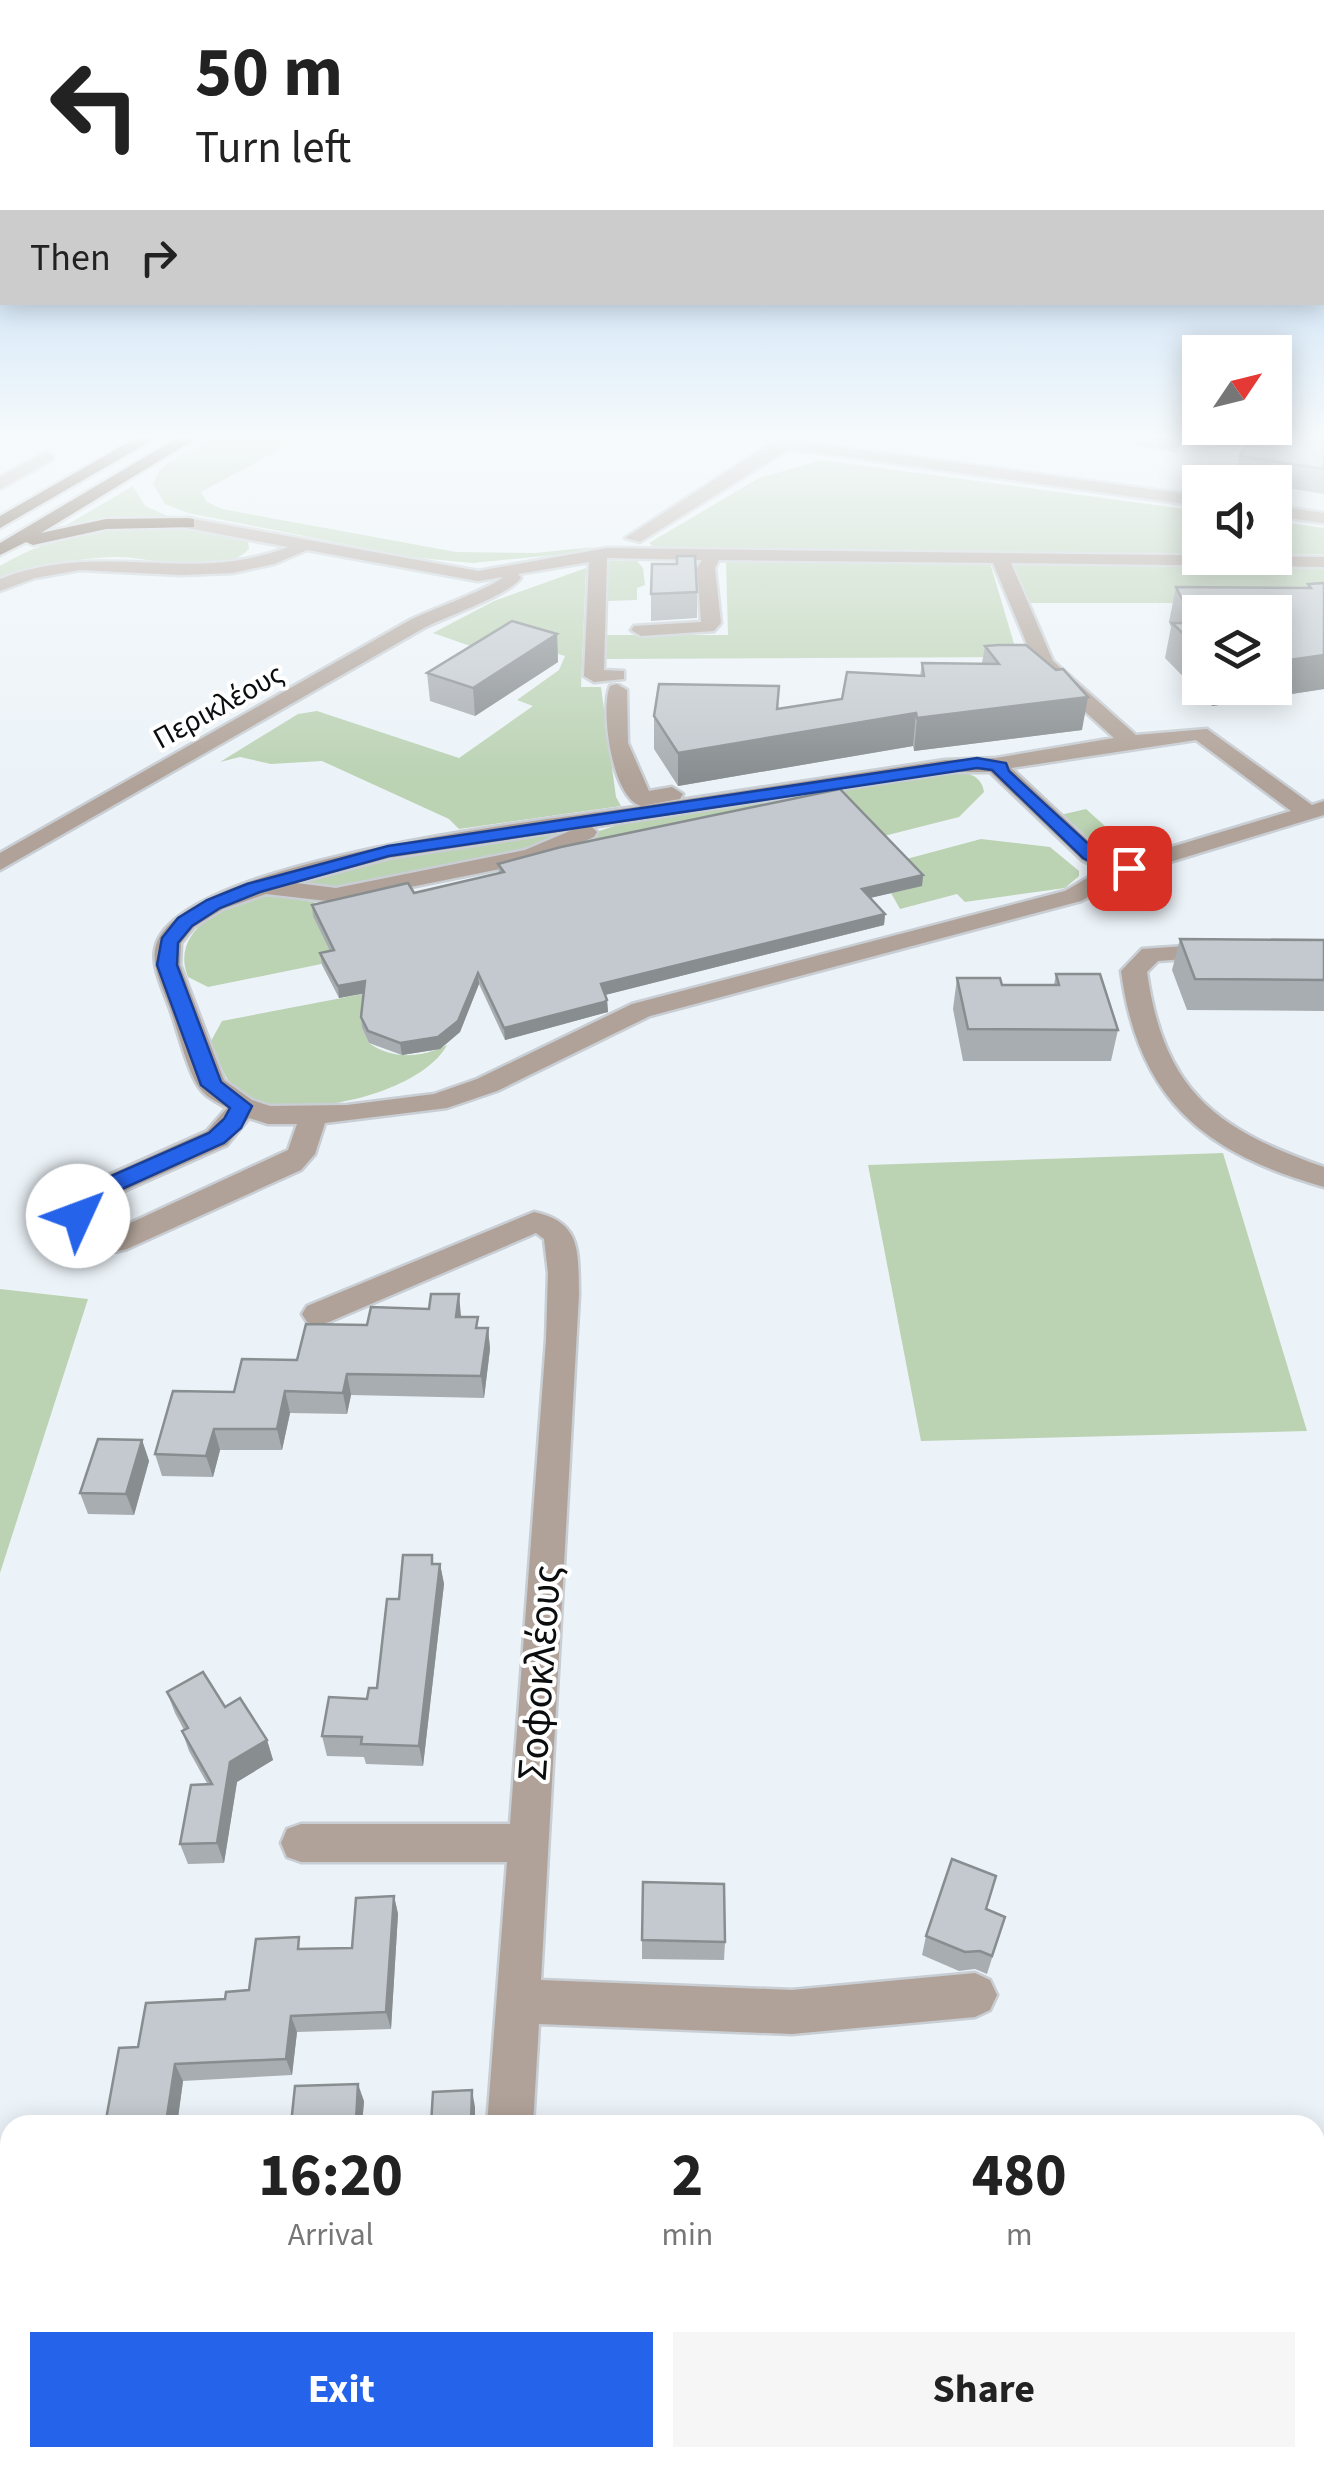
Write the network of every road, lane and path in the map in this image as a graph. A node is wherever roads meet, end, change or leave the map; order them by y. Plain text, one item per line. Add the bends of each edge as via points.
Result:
1 (259, 549) edge
2 (267, 549) edge
3 (293, 549) edge
4 (320, 549) edge
5 (261, 552) junction
6 (598, 555) junction
7 (712, 557) junction
8 (999, 557) junction
9 (392, 562) junction
10 (1324, 562) edge
11 (244, 564) junction
12 (517, 571) junction
13 (456, 575) junction
14 (0, 585) edge
15 (468, 597) junction
16 (641, 630) dead end
17 (1026, 667) edge
18 (1132, 742) junction
19 (1000, 766) junction
20 (1316, 810) edge
21 (0, 862) edge
22 (1118, 870) junction
23 (1238, 950) edge
24 (242, 1106) junction
25 (314, 1116) junction
26 (1324, 1176) edge
27 (318, 1314) dead end
28 (301, 1843) dead end
29 (528, 1843) junction
30 (975, 1995) dead end
31 (516, 2001) junction
32 (510, 2115) edge

1 - 5 street
2 - 5 street
3 - 11 street
4 - 9 street
5 - 11 street
6 - 7 street
6 - 12 street
6 - 17 street via 594,676 617,683 617,743 641,799 1096,731
7 - 8 street
7 - 16 street via 706,568 711,623
8 - 10 street
8 - 18 street via 1044,664
9 - 12 street
9 - 13 street
11 - 14 street via 208,570 83,564
12 - 13 street
12 - 15 street, Περικλέους via 502,588
13 - 15 street via 469,582
15 - 21 street, Περικλέους
18 - 19 street
18 - 20 street via 1200,732
19 - 22 street via 1090,855
19 - 24 street via 945,766 388,851 214,904 169,942 167,965 212,1085
20 - 22 street
22 - 25 street via 1073,896 989,904 684,982 459,1079 437,1102
23 - 26 street via 1151,954 1134,971 1137,1000 1165,1076 1197,1119 1223,1138
24 - 25 street via 268,1115
24 - 25 street via 216,1138 85,1196 78,1216 94,1238 116,1242 290,1163 301,1154
27 - 29 street, Σοφοκλέους via 534,1222 559,1236 559,1399
28 - 29 street
29 - 31 street, Σοφοκλέους
30 - 31 street via 792,2012
31 - 32 street, Σοφοκλέους

